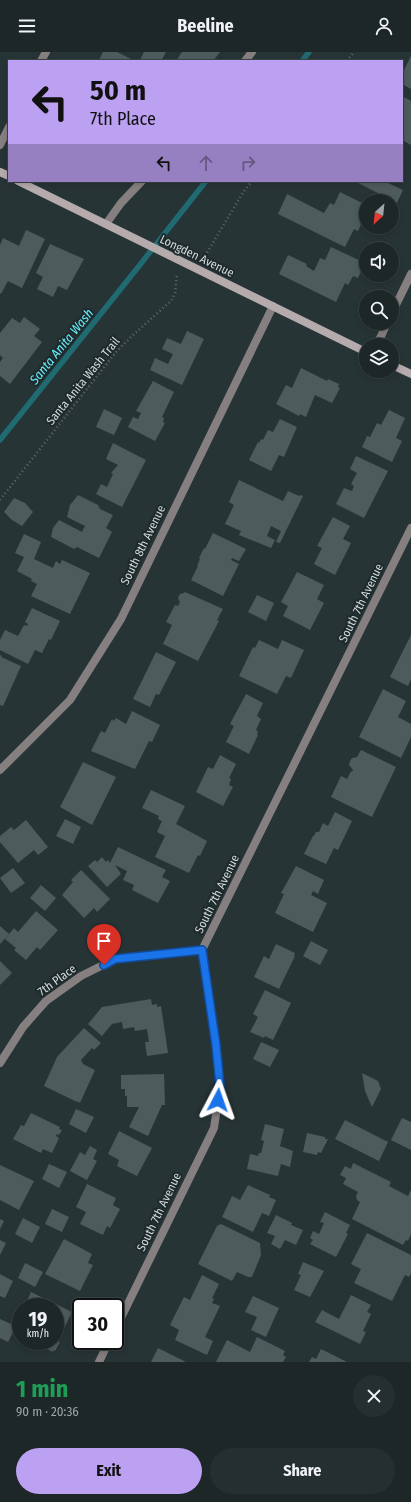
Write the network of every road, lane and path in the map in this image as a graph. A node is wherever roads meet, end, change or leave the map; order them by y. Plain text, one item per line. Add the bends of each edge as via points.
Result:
1 (354, 52) edge
2 (348, 60) edge
3 (8, 130) edge
4 (0, 145) edge
5 (20, 182) edge
6 (141, 182) edge
7 (251, 182) edge
8 (106, 224) junction
9 (205, 256) dead end
10 (177, 274) dead end
11 (411, 274) edge
12 (399, 299) edge
13 (273, 306) junction
14 (359, 349) edge
15 (399, 368) edge
16 (411, 374) edge
17 (0, 500) edge
18 (411, 528) edge
19 (0, 770) edge
20 (202, 950) junction
21 (0, 1063) edge
22 (124, 1312) edge
23 (105, 1350) edge
24 (99, 1362) edge

1 - 2 path
3 - 4 street
5 - 8 street, Longden Avenue
6 - 8 street via 120,203
7 - 9 path
8 - 13 street, Longden Avenue
10 - 17 path, Santa Anita Wash Trail via 175,294 171,301 116,352
11 - 12 street
13 - 14 street, Longden Avenue
13 - 19 street, South 8th Avenue via 121,619 70,700
15 - 16 street
18 - 20 street, South 7th Avenue
20 - 21 street, 7th Place via 115,959 81,976 46,1001 23,1027
20 - 22 street, South 7th Avenue via 220,1086 214,1128
23 - 24 street

